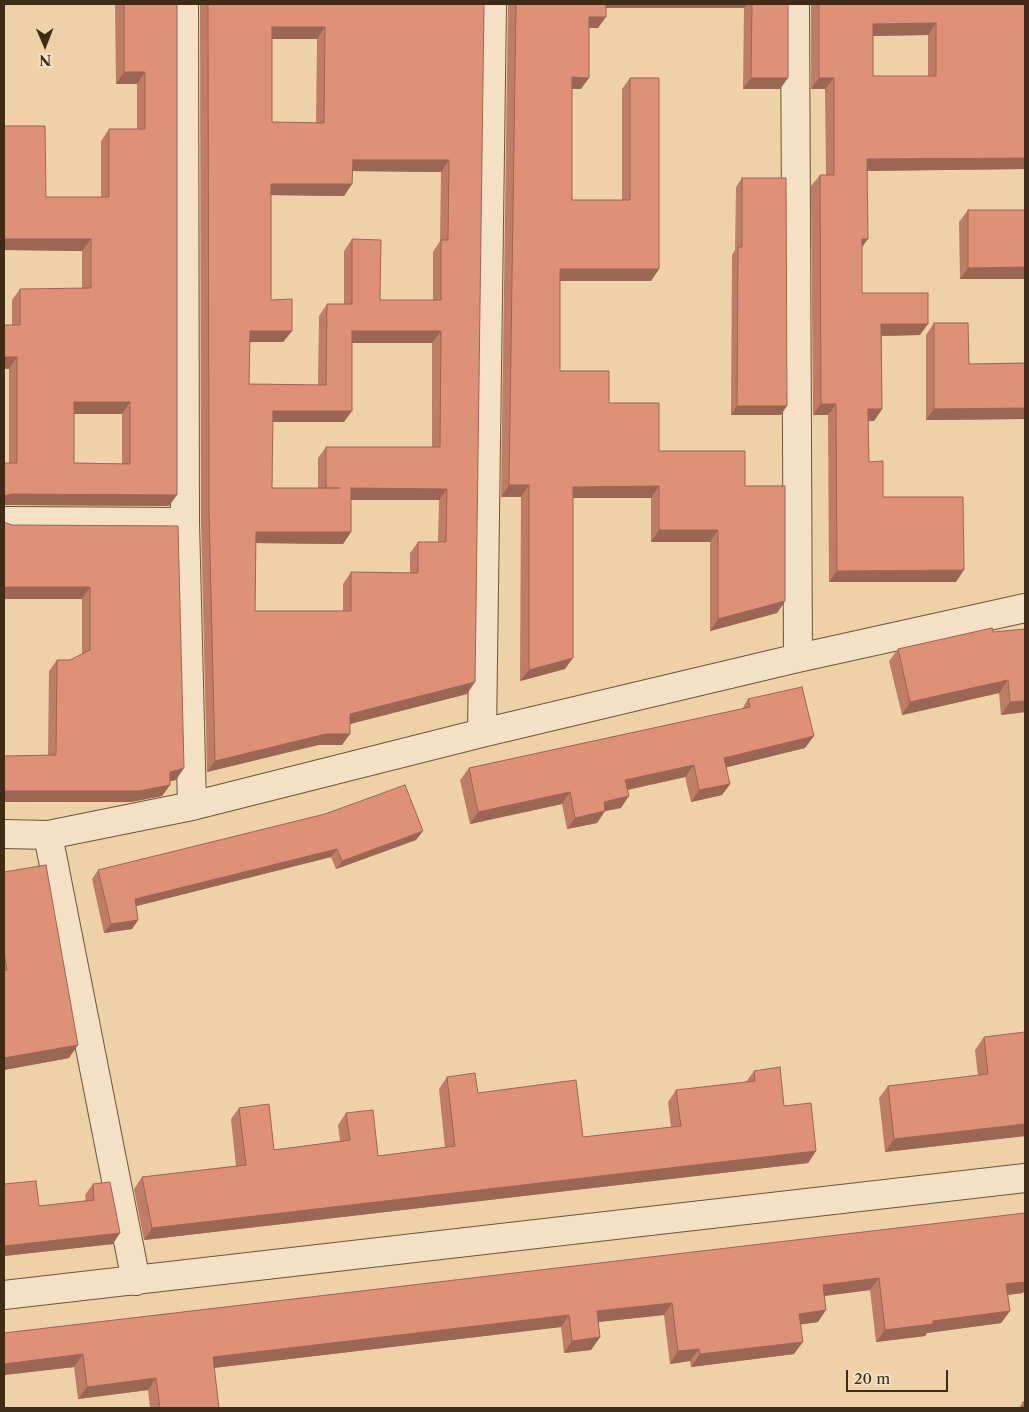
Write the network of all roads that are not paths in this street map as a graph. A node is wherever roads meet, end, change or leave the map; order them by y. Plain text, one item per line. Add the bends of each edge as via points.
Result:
1 (184, 4) edge
2 (492, 4) edge
3 (795, 4) edge
4 (4, 521) edge
5 (185, 522) junction
6 (1025, 608) edge
7 (798, 658) junction
8 (482, 733) junction
9 (192, 806) junction
10 (4, 834) edge
11 (48, 834) junction
12 (1025, 1178) edge
13 (136, 1281) junction
14 (4, 1295) edge

1 - 5 street
2 - 8 street
3 - 7 street
4 - 5 street
5 - 9 street
6 - 7 street
7 - 8 street
8 - 9 street
9 - 11 street
10 - 11 street
11 - 13 street
12 - 13 street
13 - 14 street

